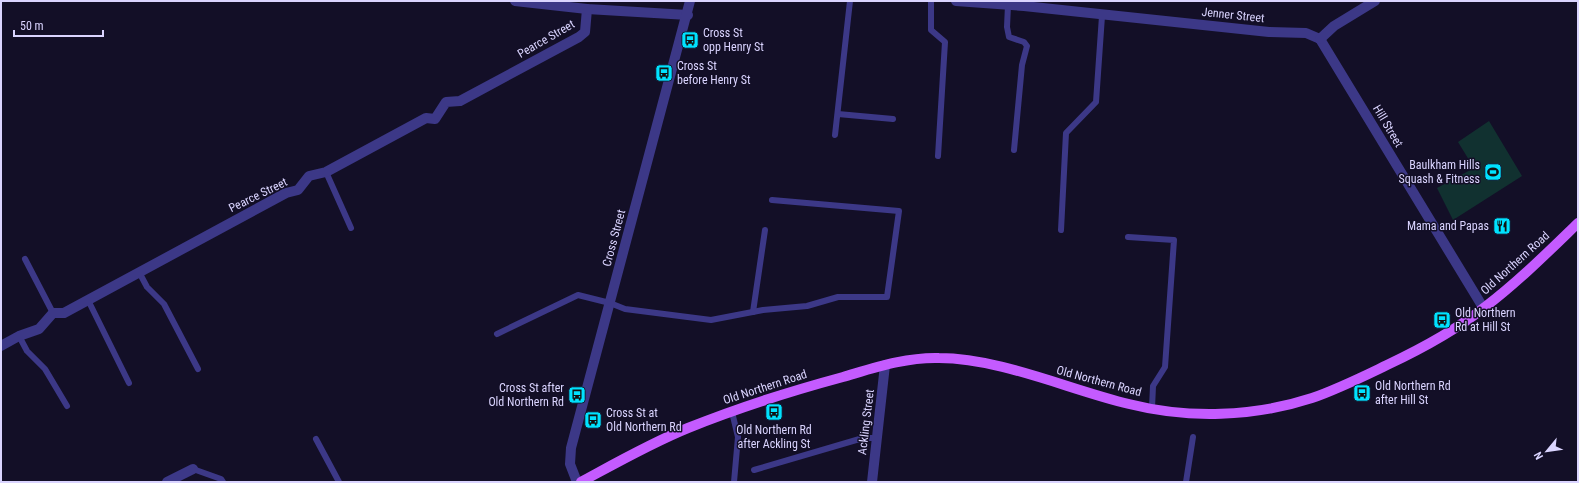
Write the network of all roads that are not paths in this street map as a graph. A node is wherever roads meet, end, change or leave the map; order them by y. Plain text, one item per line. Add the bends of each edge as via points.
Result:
1 (516, 1) edge
2 (690, 1) edge
3 (850, 1) edge
4 (931, 1) edge
5 (956, 1) edge
6 (1375, 1) edge
7 (1024, 4) edge
8 (1008, 5) junction
9 (587, 9) junction
10 (688, 15) junction
11 (1102, 16) junction
12 (1320, 38) junction
13 (838, 114) junction
14 (893, 119) dead end
15 (835, 135) dead end
16 (1014, 150) dead end
17 (938, 156) dead end
18 (326, 172) junction
19 (772, 200) dead end
20 (1578, 223) edge
21 (351, 228) dead end
22 (765, 230) dead end
23 (1061, 230) dead end
24 (1128, 237) dead end
25 (25, 259) dead end
26 (139, 272) junction
27 (88, 300) junction
28 (610, 303) junction
29 (1484, 309) junction
30 (753, 312) junction
31 (53, 313) junction
32 (497, 334) dead end
33 (19, 336) junction
34 (1, 346) edge
35 (885, 365) junction
36 (198, 369) dead end
37 (129, 382) dead end
38 (67, 406) dead end
39 (1152, 408) junction
40 (732, 412) junction
41 (1192, 437) dead end
42 (877, 438) junction
43 (316, 439) dead end
44 (193, 469) joint
45 (754, 470) dead end
46 (168, 482) edge
47 (223, 482) edge
48 (339, 482) edge
49 (577, 482) edge
50 (581, 482) edge
51 (734, 482) edge
52 (872, 482) edge
53 (1186, 482) edge

1 - 9 street
2 - 10 street, Cross Street
3 - 13 lane
4 - 17 lane via 931,30 945,42
5 - 8 street, Jenner Street
6 - 12 street via 1334,26
7 - 8 street, Jenner Street
7 - 11 street, Jenner Street
8 - 16 lane via 1009,37 1024,42 1027,46 1022,65
9 - 10 street
9 - 18 street, Pearce Street via 585,32 580,36 460,101 446,102 435,119 426,118
10 - 28 street, Cross Street
11 - 12 street, Jenner Street via 1269,32 1306,33
11 - 23 lane via 1096,102 1066,133
12 - 29 street, Hill Street
13 - 14 lane
13 - 15 lane
18 - 21 lane
18 - 26 street, Pearce Street via 308,176 298,190
19 - 30 lane via 899,211 887,297 838,297 807,306
20 - 29 main road, Old Northern Road
22 - 30 lane
24 - 39 lane via 1174,240 1165,367 1153,386
25 - 31 lane
26 - 27 street, Pearce Street
26 - 36 lane via 146,286 164,304
27 - 31 street, Pearce Street via 64,312
27 - 37 lane
28 - 30 lane via 625,309 711,320
28 - 32 lane via 578,295
28 - 49 street, Cross Street via 570,455 571,468
29 - 39 main road, Old Northern Road via 1400,359 1344,386 1311,398 1273,408 1240,412 1203,414
31 - 33 street via 39,329
33 - 34 street
33 - 38 lane via 27,351 45,369
35 - 39 main road, Old Northern Road via 912,360 961,359 993,365 1130,405
35 - 40 main road, Old Northern Road
35 - 42 street, Ackling Street
40 - 50 main road, Old Northern Road via 686,429
40 - 51 lane via 738,437
41 - 53 lane
42 - 45 lane via 863,438
42 - 52 street, Ackling Street
43 - 48 lane
44 - 46 street
44 - 47 lane

